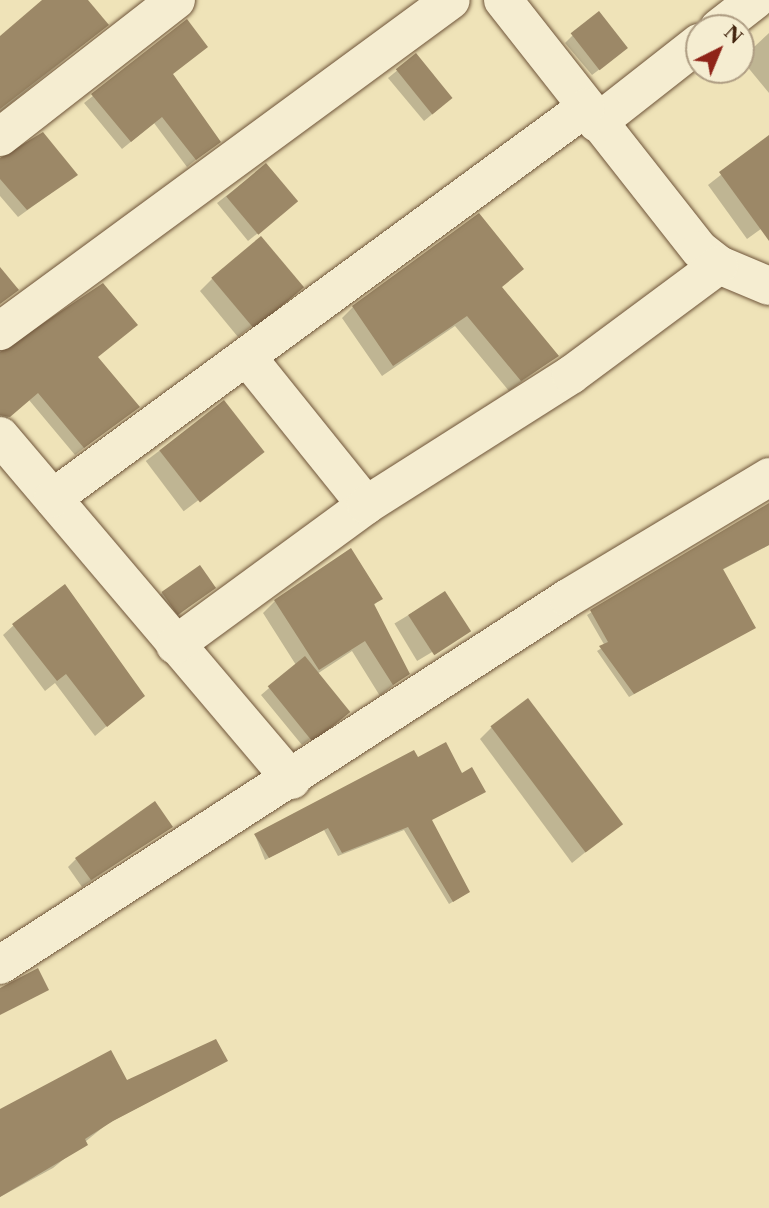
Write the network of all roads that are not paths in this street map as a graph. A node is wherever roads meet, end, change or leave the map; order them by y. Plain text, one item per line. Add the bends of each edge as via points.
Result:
1 (176, 0) edge
2 (451, 0) edge
3 (503, 0) edge
4 (755, 0) edge
5 (737, 14) edge
6 (685, 53) edge
7 (591, 116) junction
8 (0, 137) edge
9 (719, 265) junction
10 (769, 286) edge
11 (0, 331) edge
12 (247, 357) junction
13 (0, 436) edge
14 (769, 477) edge
15 (53, 498) junction
16 (366, 505) junction
17 (175, 645) junction
18 (292, 780) junction
19 (0, 965) edge

1 - 8 street
2 - 11 street
3 - 7 street
4 - 5 street
6 - 7 street
7 - 9 street
7 - 12 street
9 - 10 street
9 - 16 street via 571,374
12 - 15 street
12 - 16 street
13 - 15 street
14 - 18 street via 568,598
15 - 17 street
16 - 17 street
17 - 18 street
18 - 19 street

